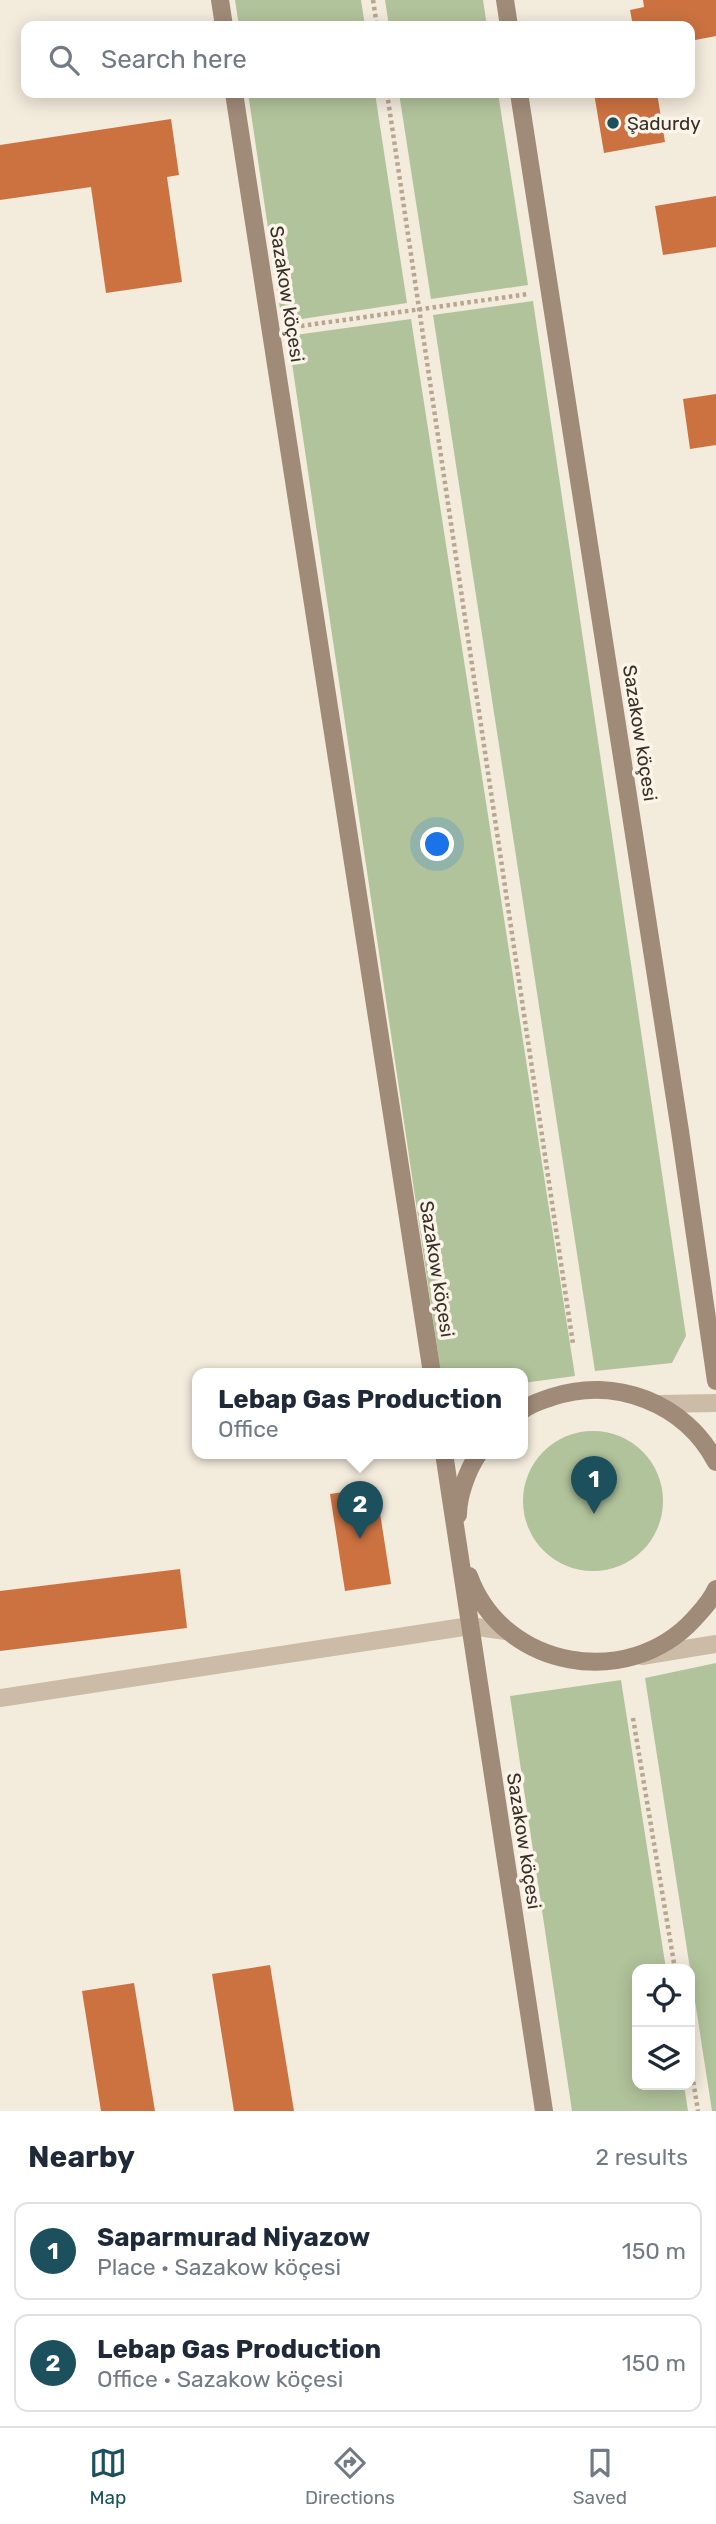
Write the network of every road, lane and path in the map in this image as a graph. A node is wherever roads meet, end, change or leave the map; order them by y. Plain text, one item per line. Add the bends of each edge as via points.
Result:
1 (220, 0) edge
2 (373, 0) edge
3 (505, 0) edge
4 (223, 21) edge
5 (376, 21) edge
6 (508, 21) edge
7 (235, 98) edge
8 (388, 98) edge
9 (520, 98) edge
10 (531, 294) dead end
11 (421, 310) junction
12 (286, 328) dead end
13 (573, 1344) dead end
14 (431, 1368) edge
15 (716, 1381) edge
16 (659, 1404) junction
17 (716, 1404) edge
18 (528, 1407) edge
19 (445, 1459) edge
20 (475, 1459) edge
21 (716, 1462) edge
22 (459, 1551) junction
23 (716, 1588) edge
24 (470, 1626) junction
25 (506, 1631) junction
26 (716, 1643) edge
27 (639, 1656) junction
28 (0, 1698) edge
29 (633, 1718) dead end
30 (674, 1964) edge
31 (695, 2090) edge
32 (544, 2111) edge
33 (698, 2111) edge

1 - 4 main road
2 - 5 path
3 - 6 main road
7 - 14 main road, Sazakow köçesi
8 - 11 path
9 - 15 main road, Sazakow köçesi
10 - 11 path
11 - 12 path
11 - 13 path
16 - 17 street
16 - 18 main road via 617,1390 573,1390
16 - 21 main road via 686,1423
19 - 22 main road, Sazakow köçesi
20 - 22 main road via 458,1508
22 - 24 main road, Sazakow köçesi
22 - 25 main road via 476,1595
23 - 27 main road via 712,1599 680,1634
24 - 25 street
24 - 28 street
24 - 32 main road, Sazakow köçesi
25 - 27 main road via 546,1654 581,1661
26 - 27 street
29 - 30 path
31 - 33 path

